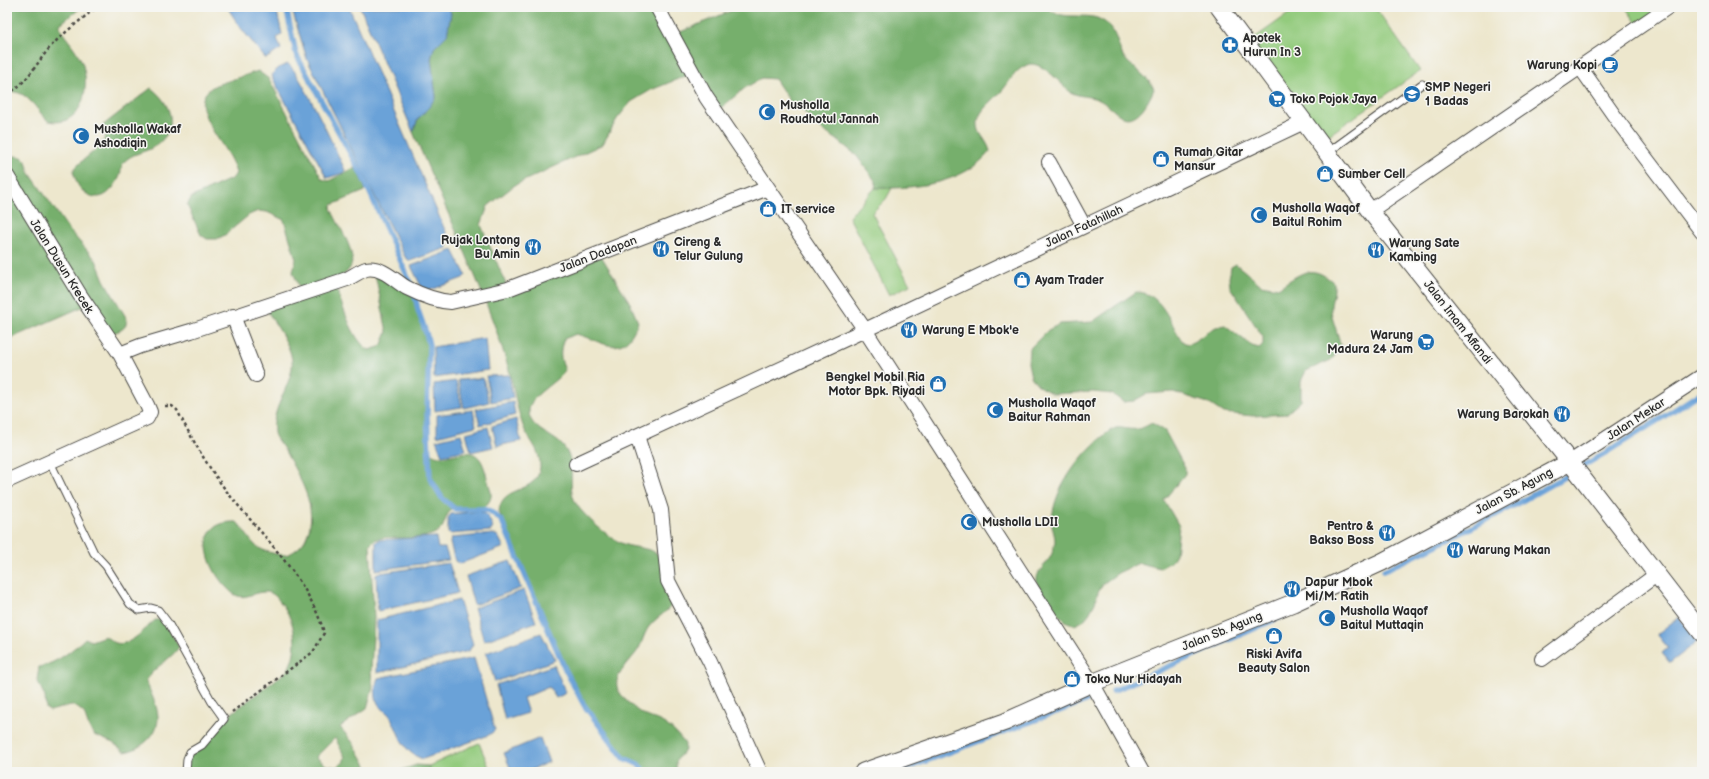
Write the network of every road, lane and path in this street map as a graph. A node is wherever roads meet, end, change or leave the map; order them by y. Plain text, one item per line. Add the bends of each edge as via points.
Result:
1 (97, 7) edge
2 (657, 7) edge
3 (1219, 7) edge
4 (1668, 7) edge
5 (1580, 67) junction
6 (1422, 84) dead end
7 (7, 94) edge
8 (1304, 122) junction
9 (1327, 153) junction
10 (1049, 162) dead end
11 (7, 176) edge
12 (768, 188) junction
13 (1370, 211) junction
14 (1084, 226) junction
15 (1702, 232) edge
16 (233, 316) junction
17 (865, 330) junction
18 (120, 354) junction
19 (256, 375) dead end
20 (1702, 376) edge
21 (150, 412) junction
22 (636, 436) junction
23 (50, 462) junction
24 (576, 464) dead end
25 (1576, 470) junction
26 (7, 482) edge
27 (1656, 575) junction
28 (1702, 633) edge
29 (1542, 659) dead end
30 (1092, 684) junction
31 (224, 719) junction
32 (186, 772) edge
33 (760, 772) edge
34 (863, 772) edge
35 (1142, 772) edge

1 - 7 path via 56,41 31,72
2 - 12 street via 706,97
3 - 8 street, Jalan Imam Affandi
4 - 5 street
5 - 13 street
5 - 15 street
6 - 9 lane
8 - 9 street, Jalan Imam Affandi
8 - 14 street, Jalan Fatahillah
9 - 13 street, Jalan Imam Affandi
10 - 14 street
11 - 18 street, Jalan Dusun Krecek via 80,295
12 - 16 street, Jalan Dadapan via 508,289 451,302 425,296 407,288 384,272 366,269 347,279
12 - 17 street
13 - 25 street, Jalan Imam Affandi
14 - 17 street, Jalan Fatahillah
16 - 18 street, Jalan Dadapan
16 - 19 street
17 - 22 street, Jalan Fatahillah
17 - 30 street
18 - 21 street, Jalan Dusun Krecek
20 - 25 street, Jalan Mekar
21 - 23 street via 147,418
21 - 31 path via 167,406 177,410 203,458 292,573 322,624 324,633 313,652
22 - 24 street, Jalan Fatahillah
22 - 33 street via 661,510 668,581 710,662
23 - 26 street
23 - 31 lane via 94,553 106,566 130,604 139,610 158,610
25 - 27 street, Jalan Imam Affandi
25 - 30 street, Jalan Sb. Agung via 1293,603
27 - 28 street, Jalan Imam Affandi
27 - 29 street
30 - 34 street, Jalan Sb. Agung via 1005,722
30 - 35 street
31 - 32 lane via 202,746 190,752 186,759

